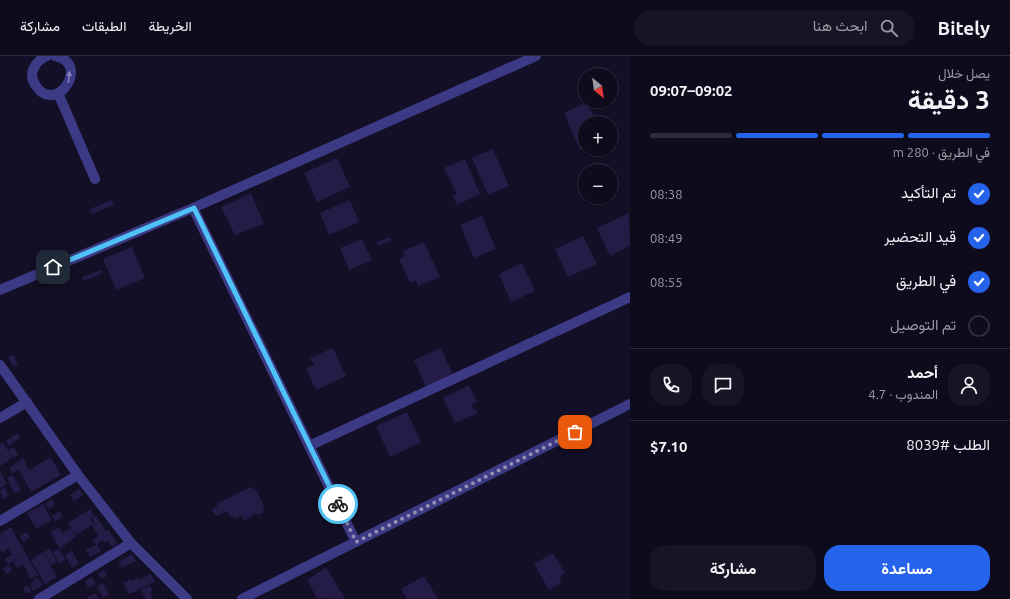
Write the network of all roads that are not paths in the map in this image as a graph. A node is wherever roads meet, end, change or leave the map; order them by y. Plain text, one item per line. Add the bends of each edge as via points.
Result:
1 (47, 56) edge
2 (57, 56) edge
3 (536, 56) edge
4 (58, 93) junction
5 (95, 178) dead end
6 (194, 208) junction
7 (0, 290) edge
8 (630, 297) edge
9 (0, 365) edge
10 (27, 402) junction
11 (630, 404) edge
12 (0, 418) edge
13 (309, 446) junction
14 (78, 475) junction
15 (0, 521) edge
16 (356, 542) junction
17 (131, 543) junction
18 (39, 599) edge
19 (187, 599) edge
20 (242, 599) edge

1 - 4 street via 35,65 33,80 43,92
4 -> 2 street via 67,87 71,77 67,63
3 - 6 street
4 - 5 street
6 - 7 street
6 - 13 street
8 - 13 street
9 - 10 street
10 - 12 street
10 - 14 street
11 - 16 street
13 - 16 street
14 - 15 street
14 - 17 street
16 - 20 street
17 - 18 street
17 - 19 street

